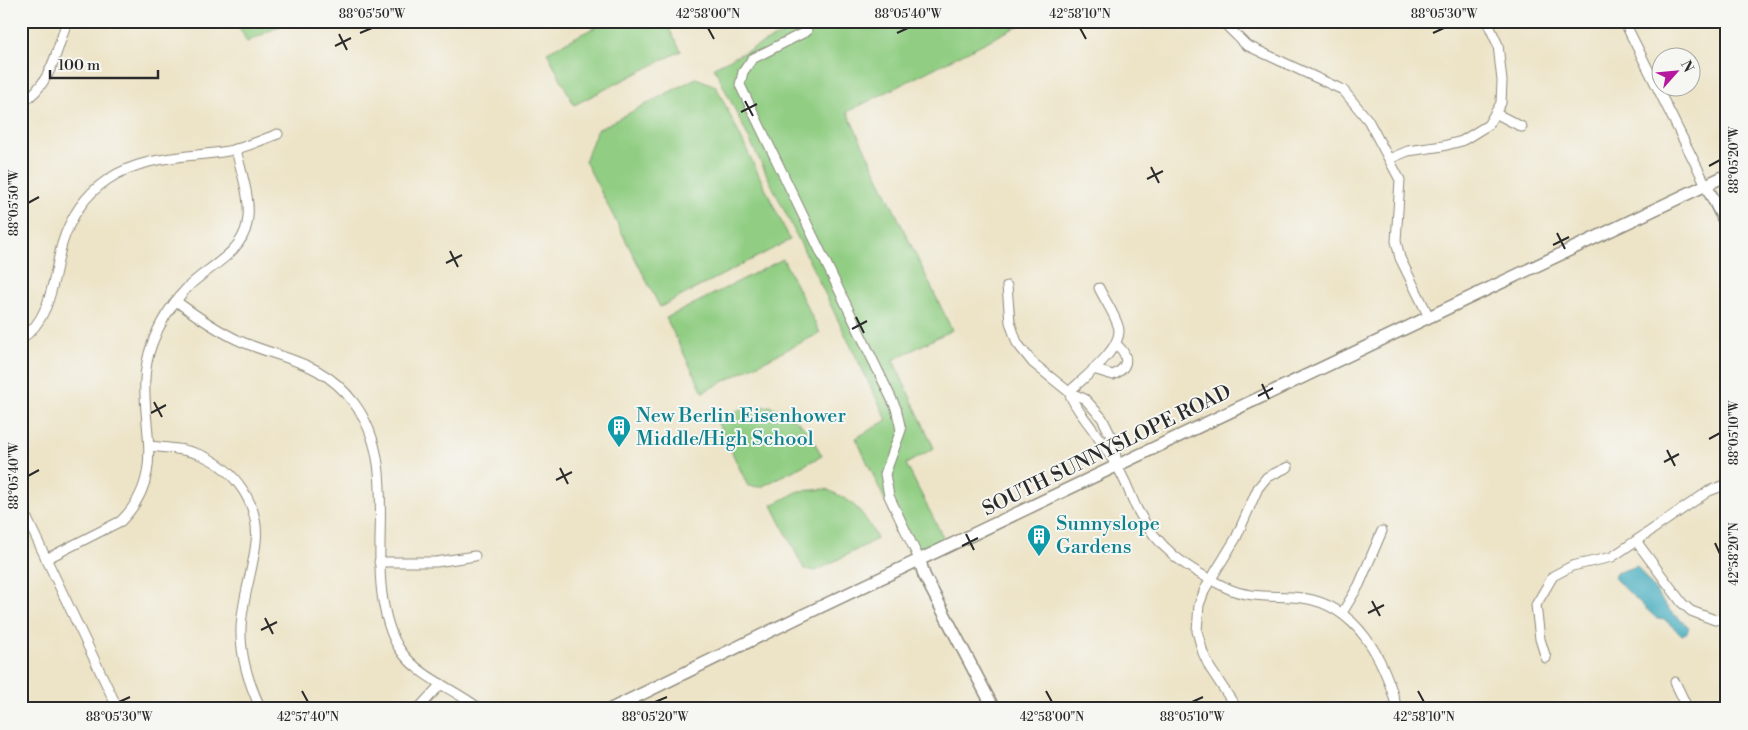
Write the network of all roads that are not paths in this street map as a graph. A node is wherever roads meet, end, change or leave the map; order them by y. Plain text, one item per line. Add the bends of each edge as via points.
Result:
1 (67, 21) edge
2 (1222, 21) edge
3 (1487, 21) edge
4 (1624, 21) edge
5 (808, 32) dead end
6 (21, 103) edge
7 (1495, 114) junction
8 (1522, 127) dead end
9 (278, 134) dead end
10 (236, 149) junction
11 (1389, 159) junction
12 (1727, 175) edge
13 (1706, 185) junction
14 (1727, 226) edge
15 (1007, 286) dead end
16 (1099, 288) dead end
17 (176, 300) junction
18 (1429, 317) junction
19 (21, 339) edge
20 (1116, 344) junction
21 (1093, 369) junction
22 (1069, 392) junction
23 (149, 446) junction
24 (1117, 466) junction
25 (1288, 467) dead end
26 (1727, 484) edge
27 (21, 506) edge
28 (1382, 531) dead end
29 (1636, 541) junction
30 (474, 556) dead end
31 (46, 559) junction
32 (920, 561) junction
33 (379, 562) junction
34 (1211, 579) junction
35 (1342, 614) junction
36 (1727, 618) edge
37 (1546, 658) dead end
38 (1675, 682) dead end
39 (441, 684) junction
40 (118, 709) edge
41 (261, 709) edge
42 (418, 709) edge
43 (480, 709) edge
44 (611, 709) edge
45 (994, 709) edge
46 (1237, 709) edge
47 (1398, 709) edge
48 (1688, 709) edge

1 - 6 street via 45,80
2 - 11 street via 1246,45 1343,90 1368,120
3 - 7 street via 1498,45 1502,81 1501,103
4 - 13 street
5 - 32 street via 752,59 743,72 740,85 896,408 901,430 885,474 889,496
7 - 8 street
7 - 11 street via 1488,125 1462,141 1408,151
9 - 10 street
10 - 17 street via 248,202 246,229 229,253
10 - 19 street via 142,163 117,173 94,190 80,206 68,229 42,316 31,332
11 - 18 street via 1400,180 1397,249
12 - 13 street, SOUTH SUNNYSLOPE ROAD
13 - 14 street
13 - 18 street, SOUTH SUNNYSLOPE ROAD
15 - 22 street via 1010,322 1017,343 1033,363
16 - 20 street via 1119,330
17 - 23 street via 155,336 147,361 144,401
17 - 33 street via 237,340 314,368 355,404 368,428 377,458
18 - 24 street, SOUTH SUNNYSLOPE ROAD
20 - 21 street
20 - 21 street via 1126,358 1120,372 1113,375
21 - 22 street
22 - 24 street via 1073,405
22 - 24 street via 1085,399 1102,418 1114,442
23 - 31 street via 149,468 140,495 121,521
23 - 41 street via 185,450 211,460 237,482 248,498 254,513 257,540 241,642 247,673
24 - 32 street, SOUTH SUNNYSLOPE ROAD
24 - 34 street via 1138,510 1160,544
25 - 34 street via 1271,474 1263,482 1236,538
26 - 29 street via 1709,491
27 - 31 street
28 - 35 street
29 - 36 street via 1682,603 1714,620
29 - 37 street via 1612,557 1572,566 1553,576 1536,606
30 - 33 street via 436,562
31 - 40 street
32 - 44 street, SOUTH SUNNYSLOPE ROAD
32 - 45 street via 924,575
33 - 39 street via 385,609 397,644 416,667
34 - 35 street via 1234,591 1310,600
34 - 46 street via 1199,605 1197,632 1210,668
35 - 47 street via 1361,630 1375,651
38 - 48 street
39 - 42 street
39 - 43 street

